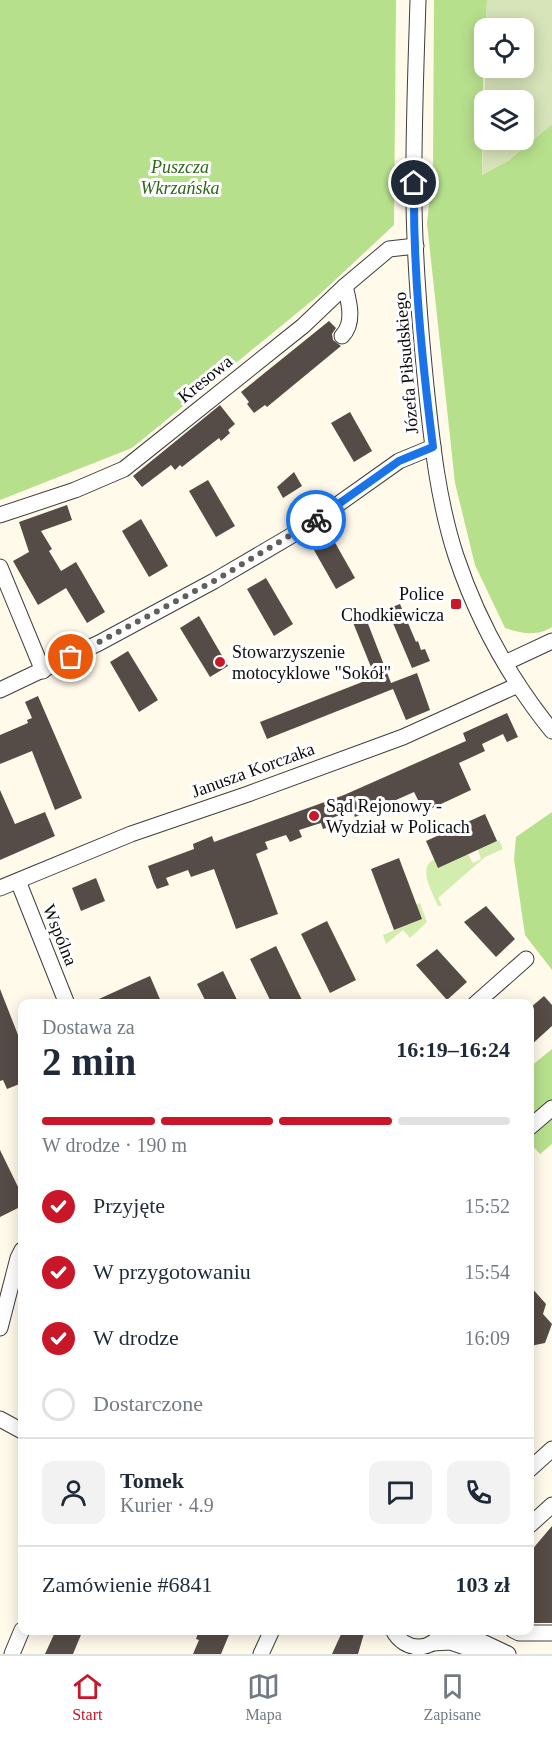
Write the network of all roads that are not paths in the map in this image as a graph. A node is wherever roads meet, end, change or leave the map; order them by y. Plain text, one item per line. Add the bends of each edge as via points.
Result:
1 (418, 0) edge
2 (416, 246) junction
3 (345, 286) junction
4 (342, 336) dead end
5 (433, 447) junction
6 (0, 515) edge
7 (0, 567) edge
8 (552, 641) edge
9 (505, 663) junction
10 (43, 671) junction
11 (518, 685) junction
12 (0, 690) edge
13 (552, 730) edge
14 (18, 881) junction
15 (0, 888) edge
16 (526, 959) dead end
17 (65, 999) edge
18 (481, 999) edge
19 (552, 1108) edge
20 (534, 1124) edge
21 (18, 1258) edge
22 (0, 1328) edge
23 (0, 1419) edge
24 (18, 1429) edge
25 (552, 1449) edge
26 (534, 1465) edge
27 (552, 1505) edge
28 (534, 1521) edge
29 (534, 1633) edge
30 (552, 1633) edge
31 (20, 1635) edge
32 (270, 1635) edge
33 (395, 1635) edge
34 (396, 1635) edge
35 (438, 1635) edge
36 (468, 1635) edge
37 (430, 1644) junction
38 (12, 1654) edge
39 (261, 1654) edge
40 (396, 1654) edge
41 (414, 1654) edge
42 (486, 1654) edge
43 (508, 1654) edge

1 - 2 street, Józefa Piłsudskiego
2 - 3 street, Kresowa via 389,249
2 - 5 street, Józefa Piłsudskiego
3 - 4 street via 350,323
3 - 6 street, Kresowa via 303,326 124,470
5 - 9 street, Józefa Piłsudskiego via 456,556
5 - 10 street via 399,461 306,527 214,581
7 - 10 street
8 - 9 street
9 - 11 street, Józefa Piłsudskiego
10 - 12 street
11 - 13 street, Józefa Piłsudskiego
11 - 14 street, Janusza Korczaka via 403,737 131,834
14 - 15 street, Janusza Korczaka
14 - 17 street, Wspólna
16 - 18 street
19 - 20 street
21 - 22 street
23 - 24 street
25 - 26 street
27 - 28 street
29 - 30 street
31 - 38 street
32 - 39 street
33 - 40 street
34 - 37 street via 408,1646
35 - 37 street
36 - 43 street
37 - 41 street
37 - 42 street via 450,1642

